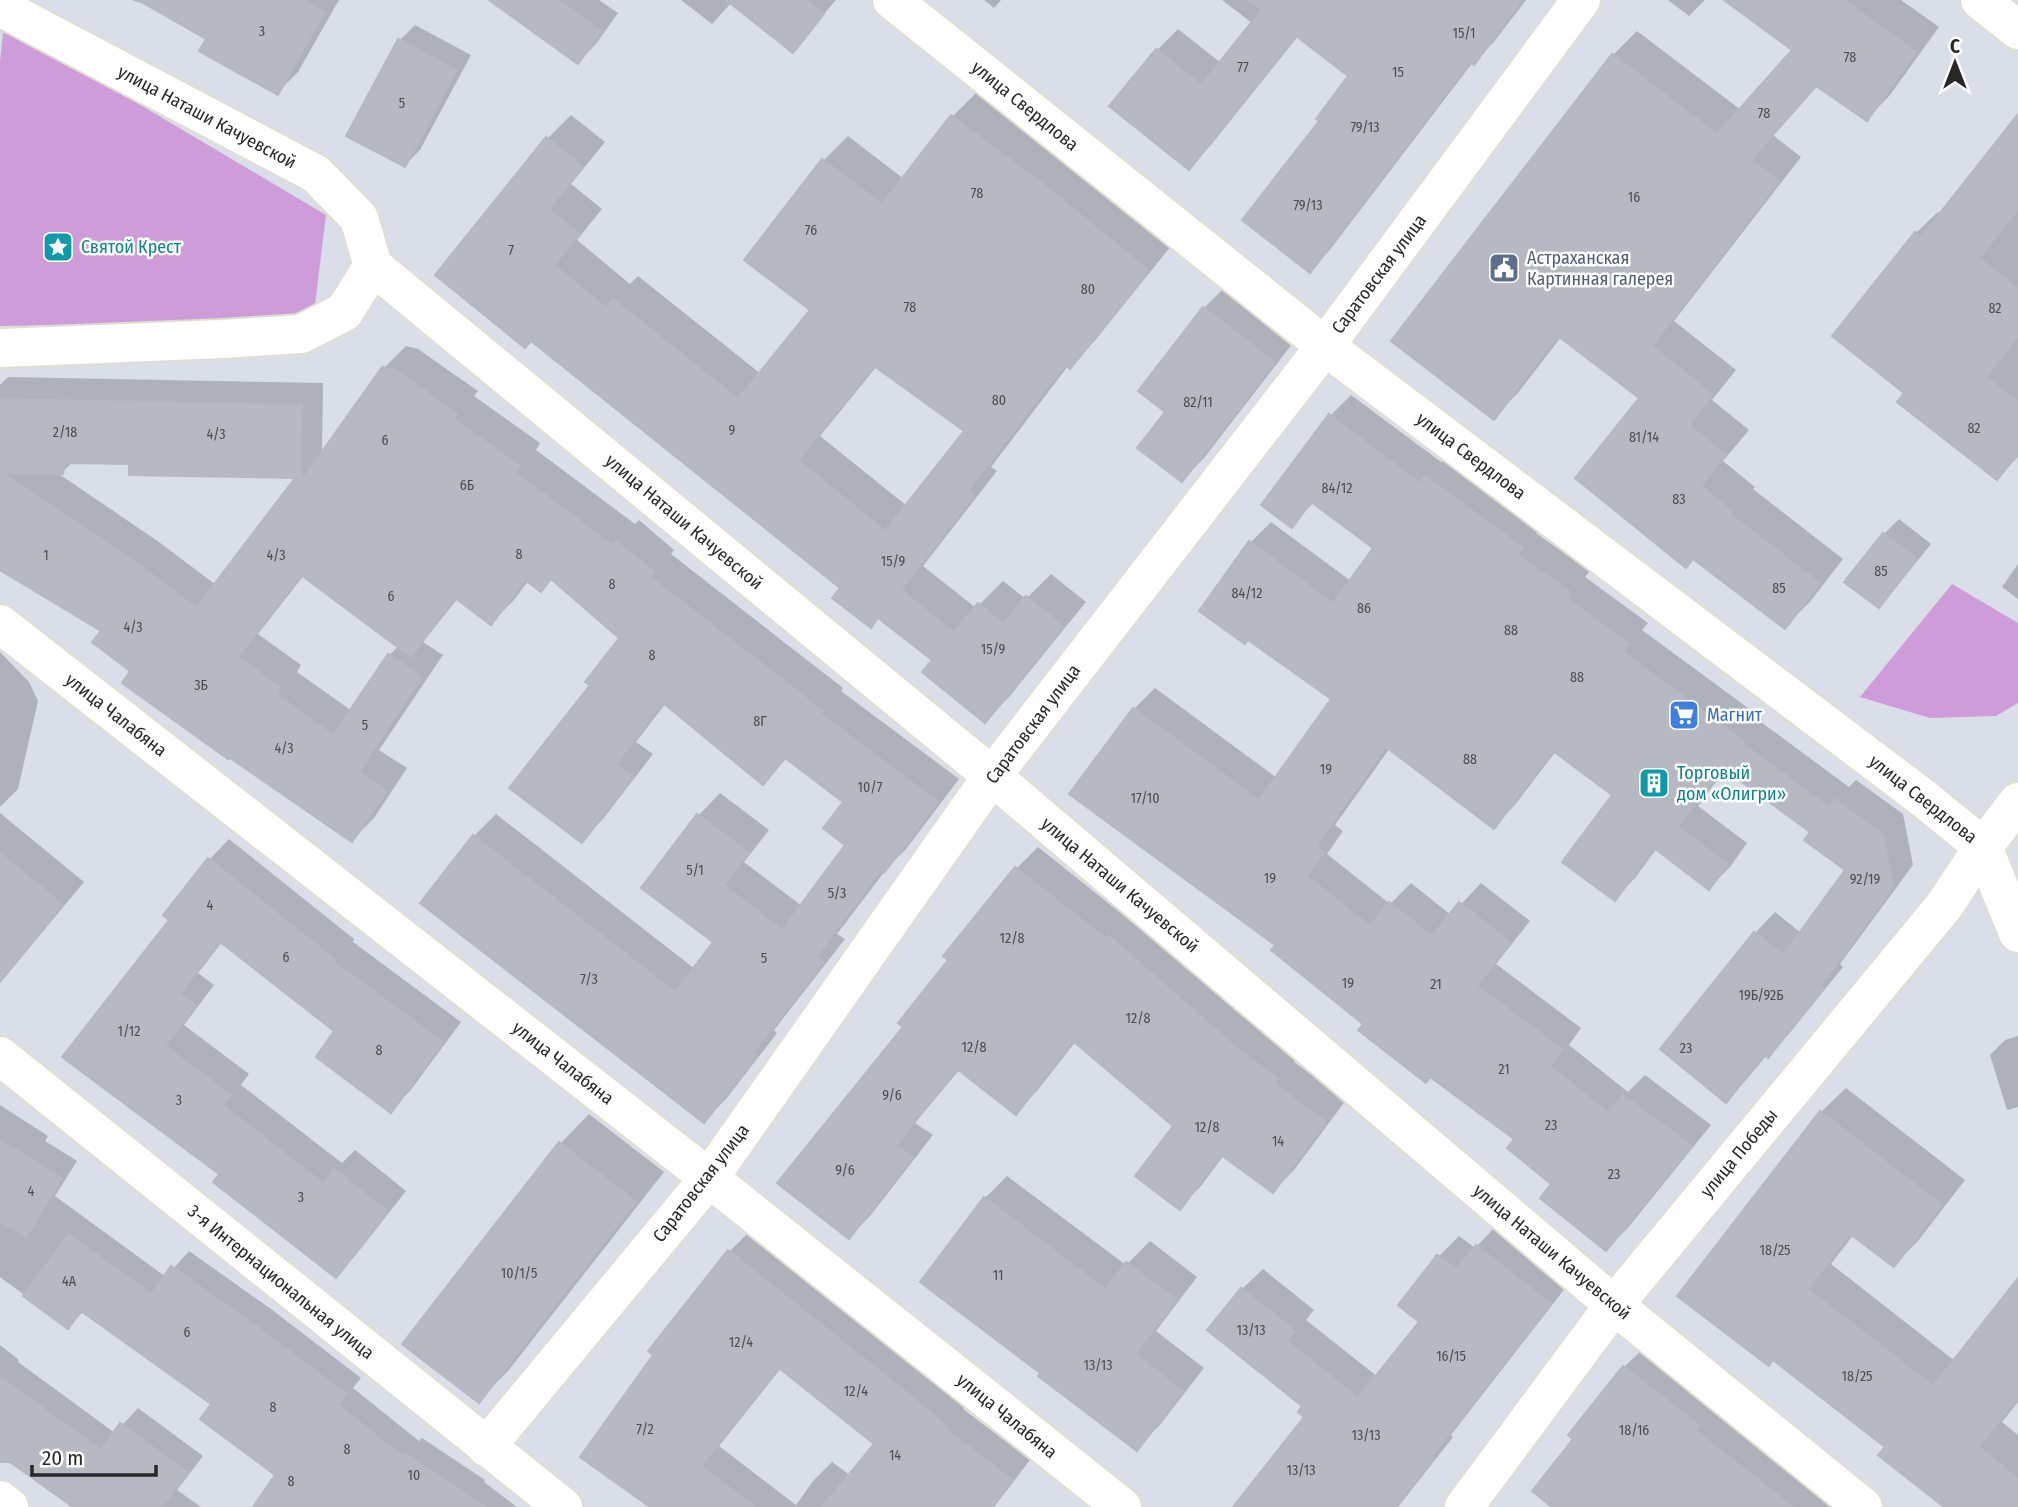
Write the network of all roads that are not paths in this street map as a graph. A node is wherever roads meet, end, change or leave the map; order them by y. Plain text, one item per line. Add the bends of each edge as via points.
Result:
1 (892, 0) edge
2 (1581, 0) edge
3 (1980, 0) edge
4 (0, 8) edge
5 (2018, 30) edge
6 (373, 266) junction
7 (1325, 346) junction
8 (0, 348) edge
9 (0, 624) edge
10 (992, 776) junction
11 (2018, 802) edge
12 (1983, 847) junction
13 (2018, 933) edge
14 (0, 1056) edge
15 (709, 1178) junction
16 (1614, 1305) junction
17 (486, 1447) junction
18 (0, 1500) edge
19 (9, 1507) edge
20 (563, 1507) edge
21 (1122, 1507) edge
22 (1464, 1507) edge
23 (1863, 1507) edge

1 - 7 street, улица Свердлова
2 - 7 street, Саратовская улица
3 - 5 street
4 - 6 street, улица Наташи Качуевской via 316,174 359,218
6 - 8 street via 344,312 301,334
6 - 10 street, улица Наташи Качуевской
7 - 10 street, Саратовская улица
7 - 12 street, улица Свердлова
9 - 15 street, улица Чалабяна
10 - 15 street, Саратовская улица
10 - 16 street, улица Наташи Качуевской
11 - 12 street, улица Победы
12 - 13 street, улица Свердлова
12 - 16 street, улица Победы via 1944,906
14 - 17 street, 3-я Интернациональная улица
15 - 17 street, Саратовская улица
15 - 21 street, улица Чалабяна
16 - 22 street, улица Победы
16 - 23 street, улица Наташи Качуевской
17 - 20 street, 3-я Интернациональная улица
18 - 19 street

